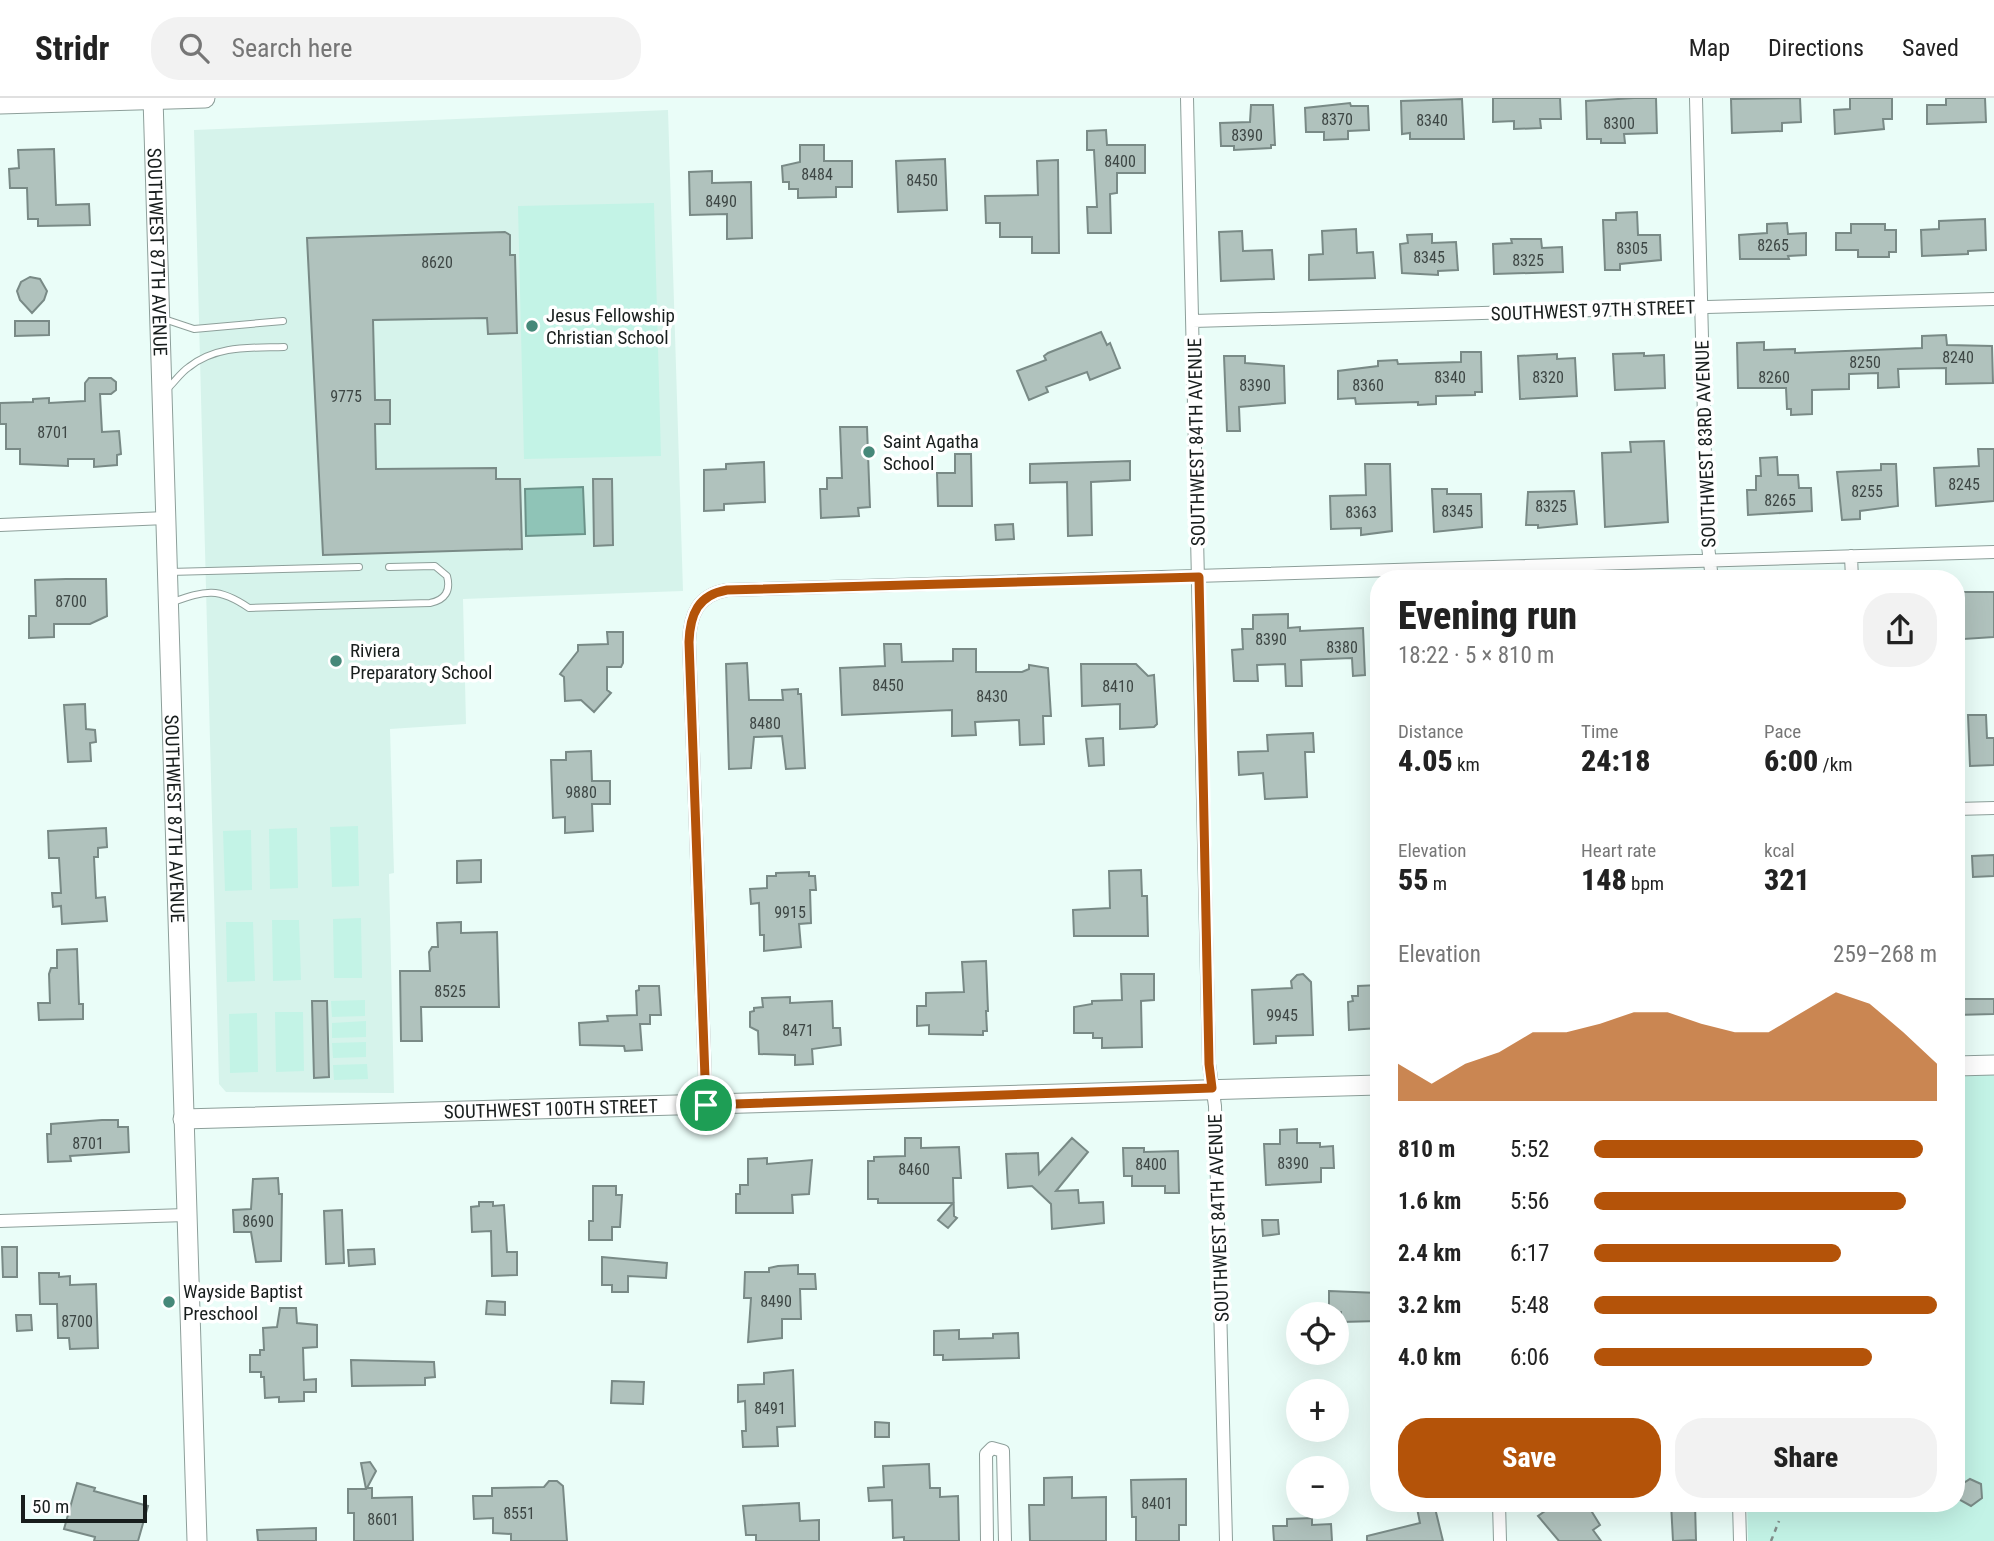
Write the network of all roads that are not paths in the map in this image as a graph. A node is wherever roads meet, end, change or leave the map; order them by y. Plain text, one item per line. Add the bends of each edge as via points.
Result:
1 (153, 98) edge
2 (205, 98) edge
3 (1187, 98) edge
4 (1696, 98) edge
5 (0, 104) edge
6 (1994, 299) edge
7 (1701, 307) junction
8 (160, 318) junction
9 (283, 321) dead end
10 (1193, 321) junction
11 (284, 347) dead end
12 (162, 394) junction
13 (166, 518) junction
14 (0, 525) edge
15 (1994, 552) edge
16 (1851, 556) junction
17 (1710, 561) junction
18 (389, 566) dead end
19 (359, 567) dead end
20 (1423, 570) edge
21 (1711, 570) edge
22 (1852, 570) edge
23 (167, 572) junction
24 (1370, 572) edge
25 (1199, 577) junction
26 (168, 604) junction
27 (1994, 808) edge
28 (1965, 809) edge
29 (1994, 1065) edge
30 (1965, 1066) edge
31 (1370, 1085) edge
32 (1212, 1088) junction
33 (706, 1105) junction
34 (183, 1119) junction
35 (186, 1214) junction
36 (0, 1221) edge
37 (1499, 1512) edge
38 (1739, 1512) edge
39 (197, 1541) edge
40 (987, 1541) edge
41 (1005, 1541) edge
42 (1226, 1541) edge
43 (1500, 1541) edge
44 (1740, 1541) edge

1 - 2 main road
1 - 5 main road
1 - 8 main road, SOUTHWEST 87TH AVENUE
3 - 10 street, SOUTHWEST 84TH AVENUE
4 - 7 street, SOUTHWEST 83RD AVENUE
6 - 7 street, SOUTHWEST 97TH STREET
7 - 10 street, SOUTHWEST 97TH STREET
7 - 17 street, SOUTHWEST 83RD AVENUE
8 - 9 lane via 194,329
8 - 12 main road, SOUTHWEST 87TH AVENUE
10 - 25 street, SOUTHWEST 84TH AVENUE
11 - 12 lane via 213,353 190,366
12 - 13 main road, SOUTHWEST 87TH AVENUE
13 - 14 street
13 - 23 main road, SOUTHWEST 87TH AVENUE
15 - 16 street
16 - 17 street
16 - 22 street
17 - 20 street
17 - 21 street, SOUTHWEST 83RD AVENUE
18 - 26 lane via 435,566 447,576 448,590 442,599 430,603 249,608 215,590
19 - 23 lane
23 - 26 main road, SOUTHWEST 87TH AVENUE
24 - 25 street
25 - 32 street, SOUTHWEST 84TH AVENUE
25 - 33 street via 727,590 699,602 689,642
26 - 34 main road, SOUTHWEST 87TH AVENUE
27 - 28 street
29 - 30 main road
31 - 32 main road, SOUTHWEST 100TH STREET
32 - 33 main road, SOUTHWEST 100TH STREET
32 - 42 street, SOUTHWEST 84TH AVENUE
33 - 34 main road, SOUTHWEST 100TH STREET
34 - 35 main road, SOUTHWEST 87TH AVENUE
35 - 36 street
35 - 39 main road, SOUTHWEST 87TH AVENUE
37 - 43 street
38 - 44 street
40 - 41 street via 986,1454 992,1448 1003,1451

